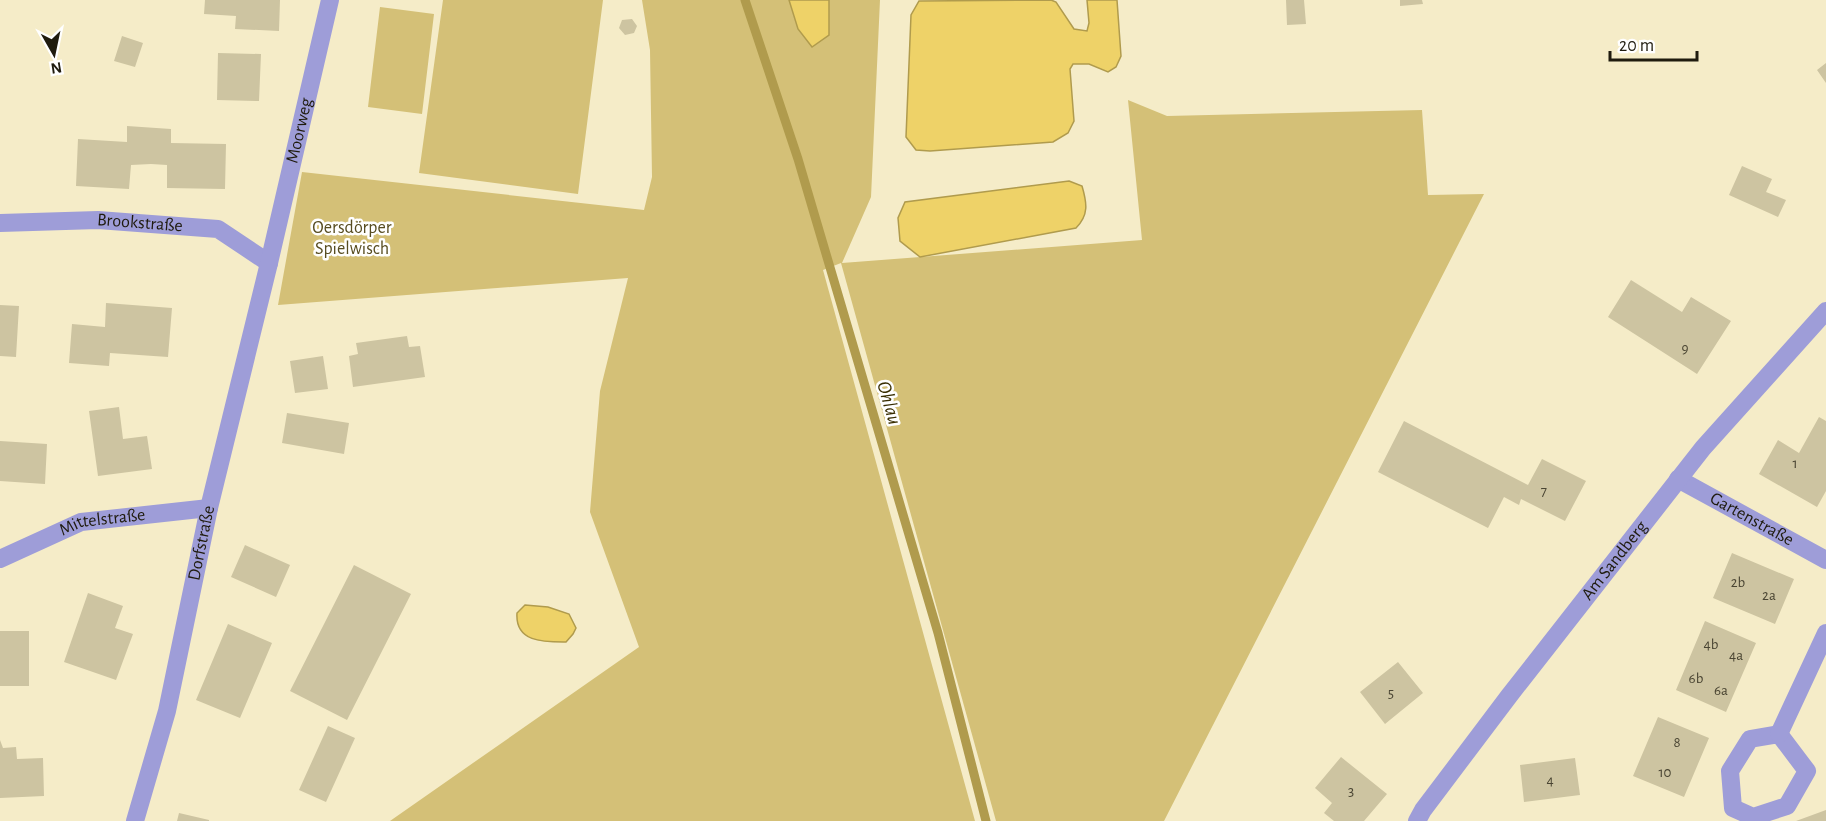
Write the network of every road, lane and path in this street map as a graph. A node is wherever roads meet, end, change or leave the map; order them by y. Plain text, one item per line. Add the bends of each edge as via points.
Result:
1 (330, 0) edge
2 (0, 223) edge
3 (269, 263) junction
4 (1826, 311) edge
5 (1678, 479) junction
6 (209, 508) junction
7 (0, 559) edge
8 (1826, 560) edge
9 (1826, 633) edge
10 (1779, 735) junction
11 (135, 821) edge
12 (1417, 821) edge

1 - 3 street, Moorweg
2 - 3 street, Brookstraße via 98,220 218,229
3 - 6 street, Dorfstraße
4 - 5 street, Am Sandberg
5 - 8 street, Gartenstraße
5 - 12 street, Am Sandberg
6 - 7 street, Mittelstraße via 81,522
6 - 11 street, Dorfstraße via 167,711
9 - 10 street
10 - 10 street via 1807,771 1787,806 1753,817 1733,808 1730,771 1750,739

